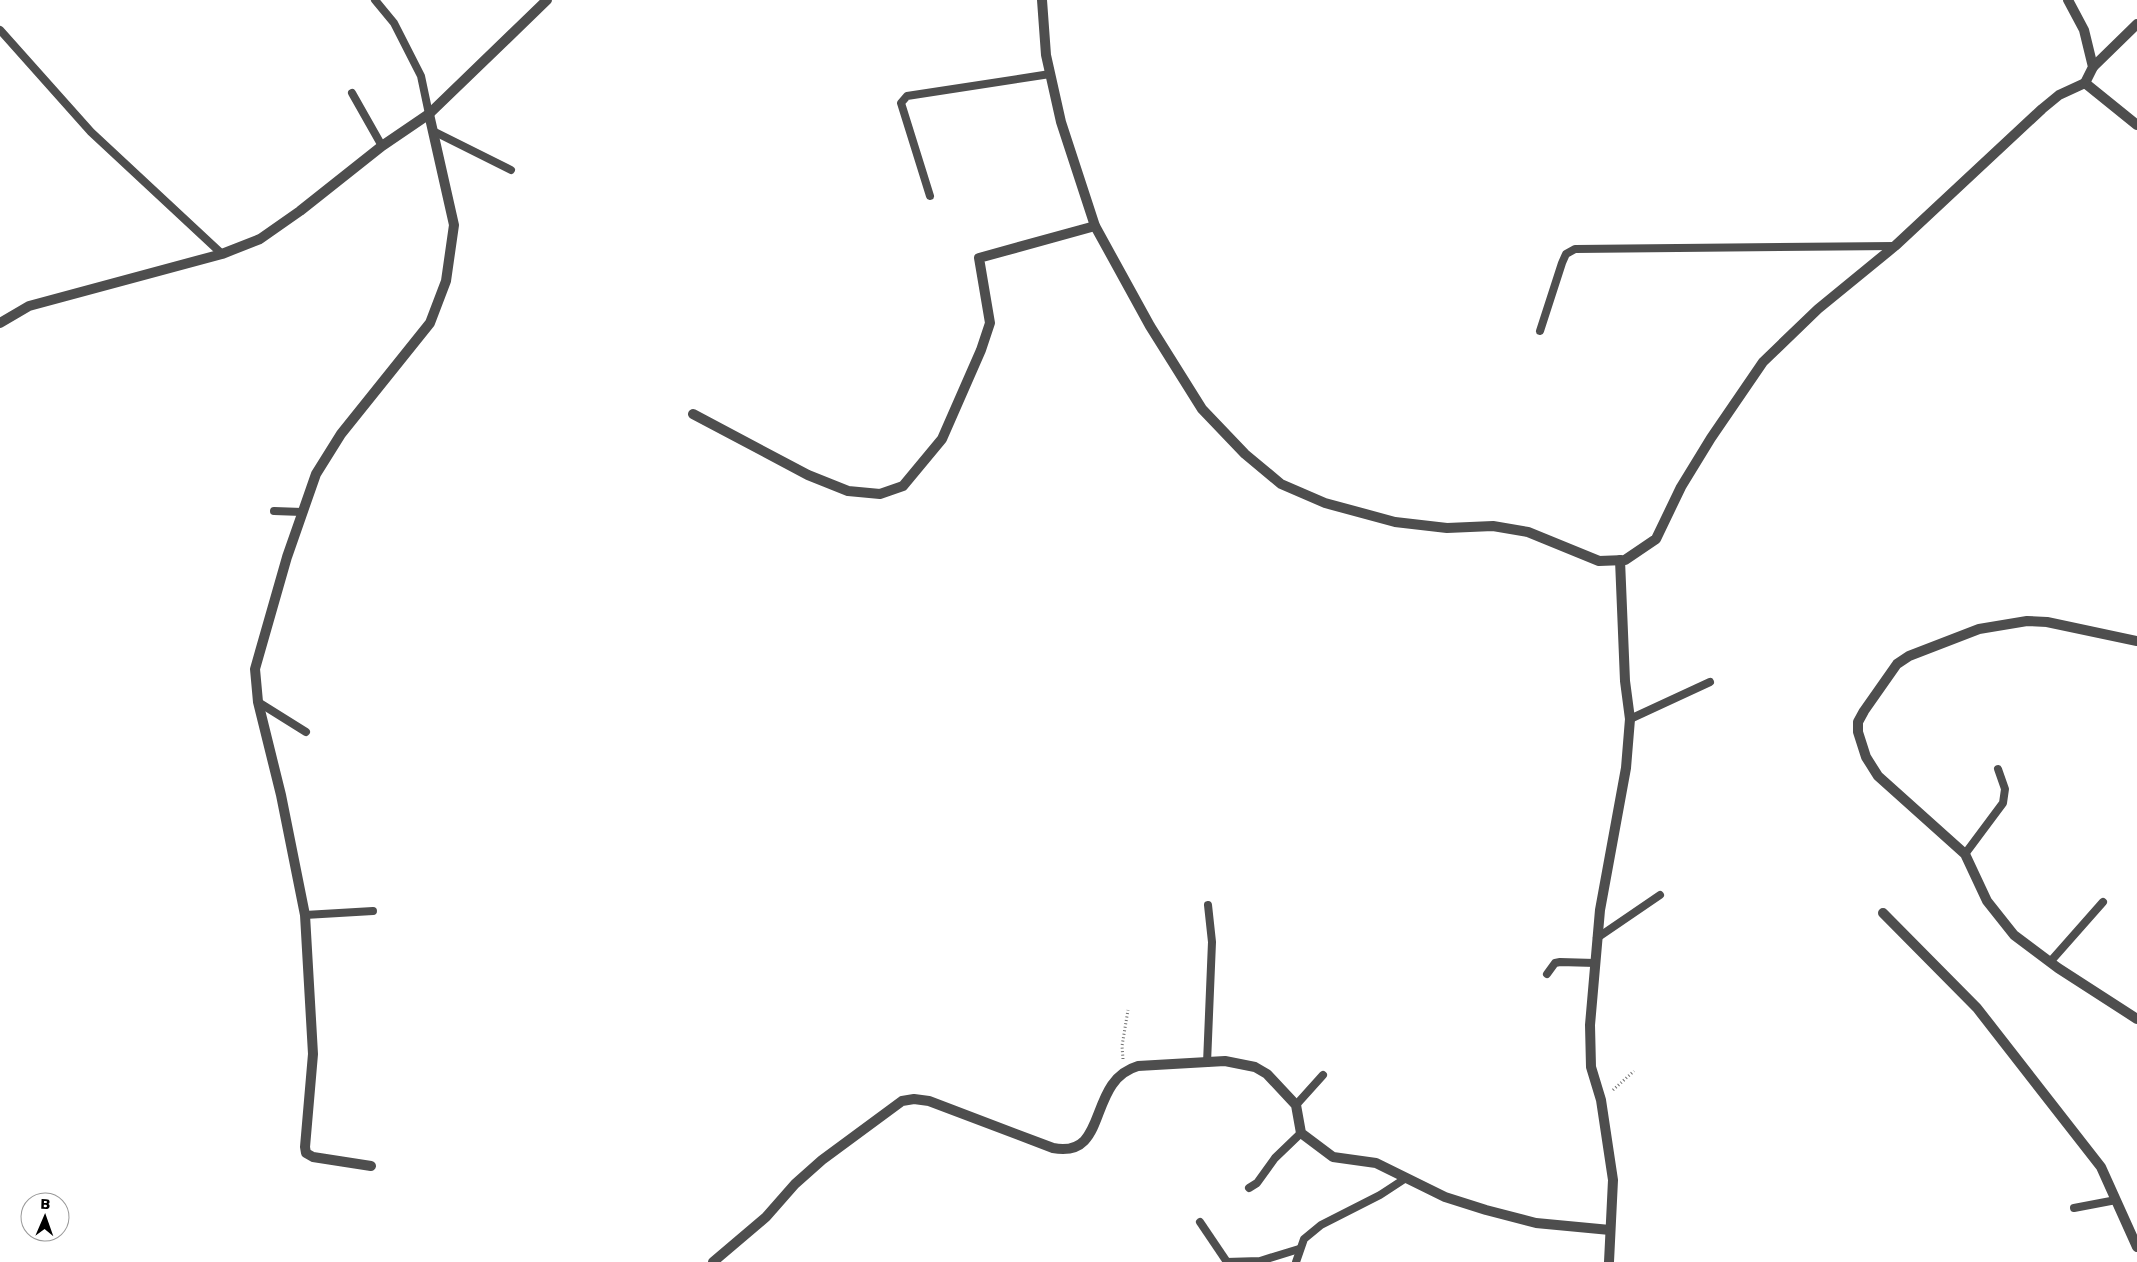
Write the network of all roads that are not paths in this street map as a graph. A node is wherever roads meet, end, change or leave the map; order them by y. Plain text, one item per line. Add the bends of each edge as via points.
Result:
1 (375, 0) edge
2 (547, 0) edge
3 (1042, 0) edge
4 (2068, 0) edge
5 (2137, 24) edge
6 (0, 30) edge
7 (2094, 67) junction
8 (1050, 74) junction
9 (2085, 83) junction
10 (352, 93) dead end
11 (429, 114) junction
12 (2137, 125) edge
13 (435, 132) junction
14 (382, 146) junction
15 (511, 170) dead end
16 (930, 196) dead end
17 (1095, 226) junction
18 (1895, 246) junction
19 (222, 254) junction
20 (0, 324) edge
21 (1540, 331) dead end
22 (693, 414) dead end
23 (274, 511) dead end
24 (302, 512) junction
25 (1620, 560) junction
26 (2137, 641) edge
27 (1710, 682) dead end
28 (258, 702) junction
29 (1630, 719) junction
30 (306, 732) dead end
31 (1998, 769) dead end
32 (1965, 854) junction
33 (1660, 895) dead end
34 (2103, 902) dead end
35 (1208, 905) dead end
36 (374, 911) dead end
37 (1883, 913) dead end
38 (305, 915) junction
39 (1597, 938) junction
40 (2050, 962) junction
41 (1595, 963) junction
42 (1547, 974) dead end
43 (2137, 1019) edge
44 (1207, 1063) junction
45 (1322, 1075) dead end
46 (1296, 1105) junction
47 (1301, 1133) junction
48 (371, 1166) dead end
49 (1406, 1178) junction
50 (1249, 1188) dead end
51 (2116, 1200) junction
52 (2074, 1208) dead end
53 (1200, 1222) dead end
54 (1610, 1230) junction
55 (2137, 1247) edge
56 (1299, 1249) junction
57 (713, 1262) edge
58 (1226, 1262) edge
59 (1296, 1262) edge
60 (1609, 1262) edge

1 - 11 lane via 394,23 422,76
2 - 11 street
3 - 8 street
4 - 7 street via 2084,30
5 - 7 street
6 - 19 lane via 91,132
7 - 9 street
8 - 16 lane via 903,99 901,103
8 - 17 street via 1060,122
9 - 12 street
9 - 18 street via 2059,95 2042,109
10 - 14 lane
11 - 13 street
11 - 14 street
13 - 15 lane
13 - 24 street via 454,225 446,281 430,323 341,434 316,474
14 - 19 street via 271,232
17 - 22 street via 979,258 990,323 981,350 942,439 903,486 880,494 848,491 808,475
17 - 25 street via 1150,326 1202,409 1245,454 1281,484 1325,503 1395,522 1447,528 1493,526 1528,532 1599,561
18 - 21 lane via 1575,249 1566,254 1562,263
18 - 25 street via 1818,309 1763,362 1681,487 1656,539 1636,554
19 - 20 street via 29,306
23 - 24 lane
24 - 28 street via 255,669
25 - 29 street via 1625,681
26 - 32 street via 2047,622 2027,621 1978,628 1897,664 1858,722 1866,757 1878,776
27 - 29 lane
28 - 30 lane
28 - 38 street
29 - 39 street via 1626,768
31 - 32 lane via 2005,789 2003,803
32 - 40 street via 1987,901 2014,935
33 - 39 lane
34 - 40 lane
35 - 44 lane via 1212,942
36 - 38 lane
37 - 51 street via 1977,1008 2101,1167
38 - 48 street via 313,1054 304,1147 306,1153 313,1157
39 - 41 street
40 - 43 street
41 - 42 lane via 1560,962
41 - 54 street via 1590,1025 1591,1067 1601,1100 1613,1180
44 - 46 street via 1225,1061 1255,1067 1267,1074
44 - 57 street via 1138,1066 1125,1070 1109,1089 1086,1140 1067,1151 929,1101 902,1101 822,1160 766,1217
45 - 46 lane
46 - 47 street
47 - 49 street via 1334,1157 1376,1164
47 - 50 lane via 1275,1158 1258,1183
49 - 54 street via 1445,1197 1536,1223
49 - 56 lane via 1321,1225 1304,1239
51 - 52 lane
51 - 55 street
53 - 58 lane
54 - 60 street
56 - 58 lane via 1260,1262
56 - 59 lane

